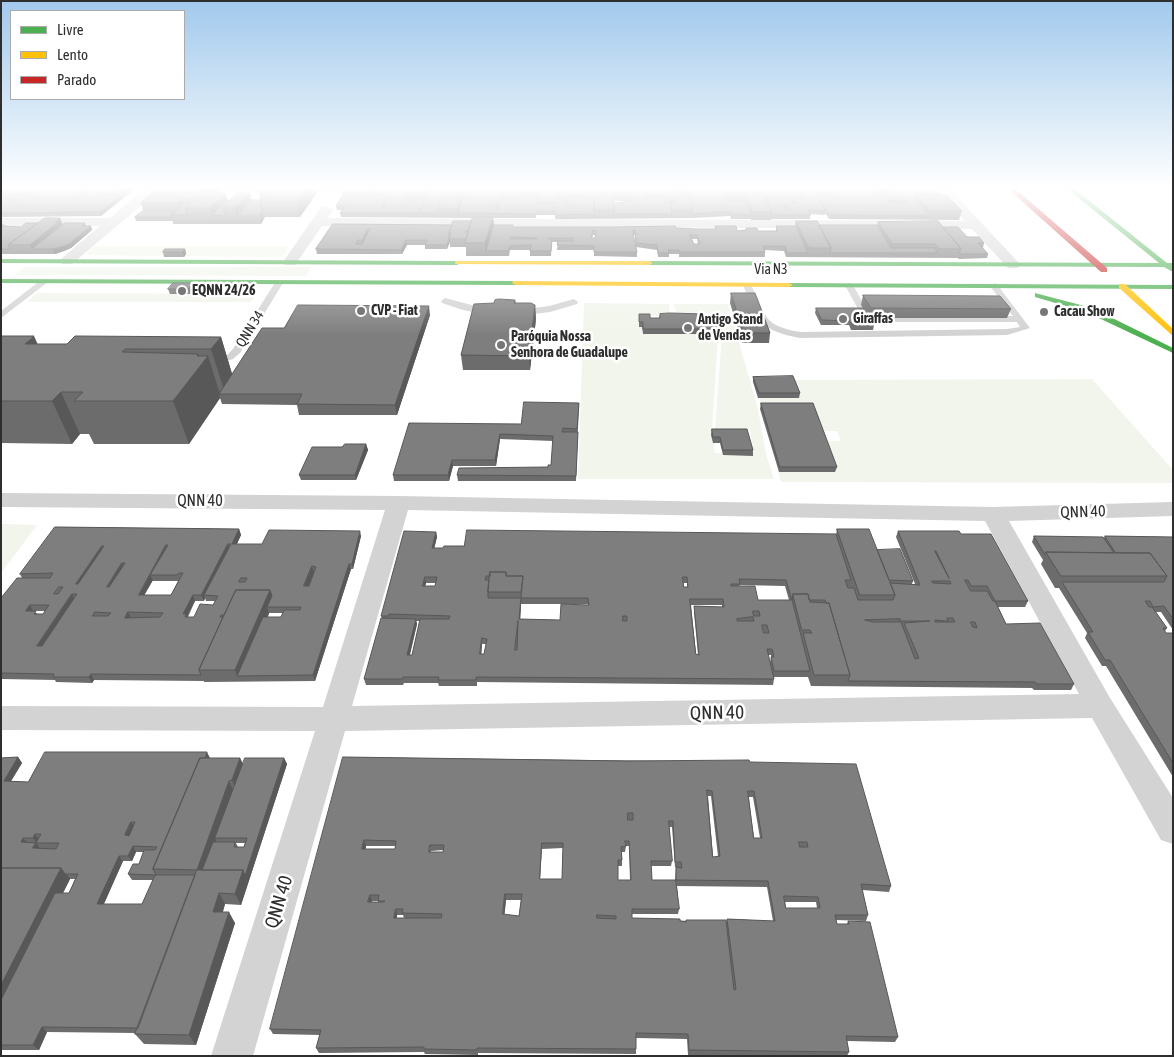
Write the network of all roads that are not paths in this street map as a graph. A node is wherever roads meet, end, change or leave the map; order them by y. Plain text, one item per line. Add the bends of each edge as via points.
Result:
1 (97, 236) edge
2 (308, 236) edge
3 (986, 236) edge
4 (1066, 236) edge
5 (1132, 236) edge
6 (1145, 236) edge
7 (1157, 242) dead end
8 (1, 261) edge
9 (22, 261) junction
10 (67, 261) junction
11 (290, 262) junction
12 (668, 263) junction
13 (902, 264) junction
14 (1098, 264) junction
15 (1013, 265) junction
16 (1170, 267) edge
17 (1, 276) edge
18 (1, 281) edge
19 (44, 282) junction
20 (279, 283) junction
21 (448, 283) junction
22 (733, 284) junction
23 (747, 285) junction
24 (849, 285) junction
25 (993, 285) junction
26 (1122, 286) junction
27 (1173, 287) edge
28 (445, 301) dead end
29 (574, 302) dead end
30 (1, 315) edge
31 (1019, 319) junction
32 (1173, 334) edge
33 (1173, 351) edge
34 (198, 363) edge
35 (1, 500) edge
36 (399, 503) junction
37 (1173, 509) edge
38 (993, 514) junction
39 (1100, 706) junction
40 (1, 718) edge
41 (334, 719) junction
42 (1173, 829) edge
43 (232, 1056) edge

1 - 10 street
2 - 11 street
3 - 15 street
4 - 14 main road
5 - 16 main road
6 - 7 main road
8 - 9 main road, Via N3
9 - 10 main road, Via N3
9 - 17 main road
10 - 11 main road, Via N3
11 - 12 main road, Via N3
12 - 13 main road, Via N3
12 - 21 main road via 679,265 686,272 668,278 545,278
13 - 15 main road, Via N3
13 - 22 main road via 841,270 730,269 714,275 722,282
14 - 15 main road, Via N3
14 - 16 main road, Via N3
14 - 26 main road
16 - 26 main road
18 - 19 main road, Via N3
19 - 20 main road, Via N3
19 - 30 lane
20 - 21 main road, Via N3
20 - 34 lane, QNN 34 via 237,351 213,363
21 - 22 main road, Via N3
22 - 23 main road, Via N3
23 - 24 main road, Via N3
23 - 31 lane via 763,322 779,332 800,335 1007,332 1026,328
24 - 25 main road, Via N3
24 - 31 lane via 868,320
25 - 26 main road, Via N3
25 - 31 lane
25 - 33 main road via 1089,310
26 - 27 main road, Via N3
26 - 32 main road
28 - 29 lane via 466,308 503,313 542,310
35 - 36 street, QNN 40
36 - 38 street, QNN 40
36 - 41 street, QNN 40
37 - 38 street, QNN 40
38 - 39 street
39 - 41 street, QNN 40
39 - 42 street
40 - 41 street, QNN 40
41 - 43 street, QNN 40

